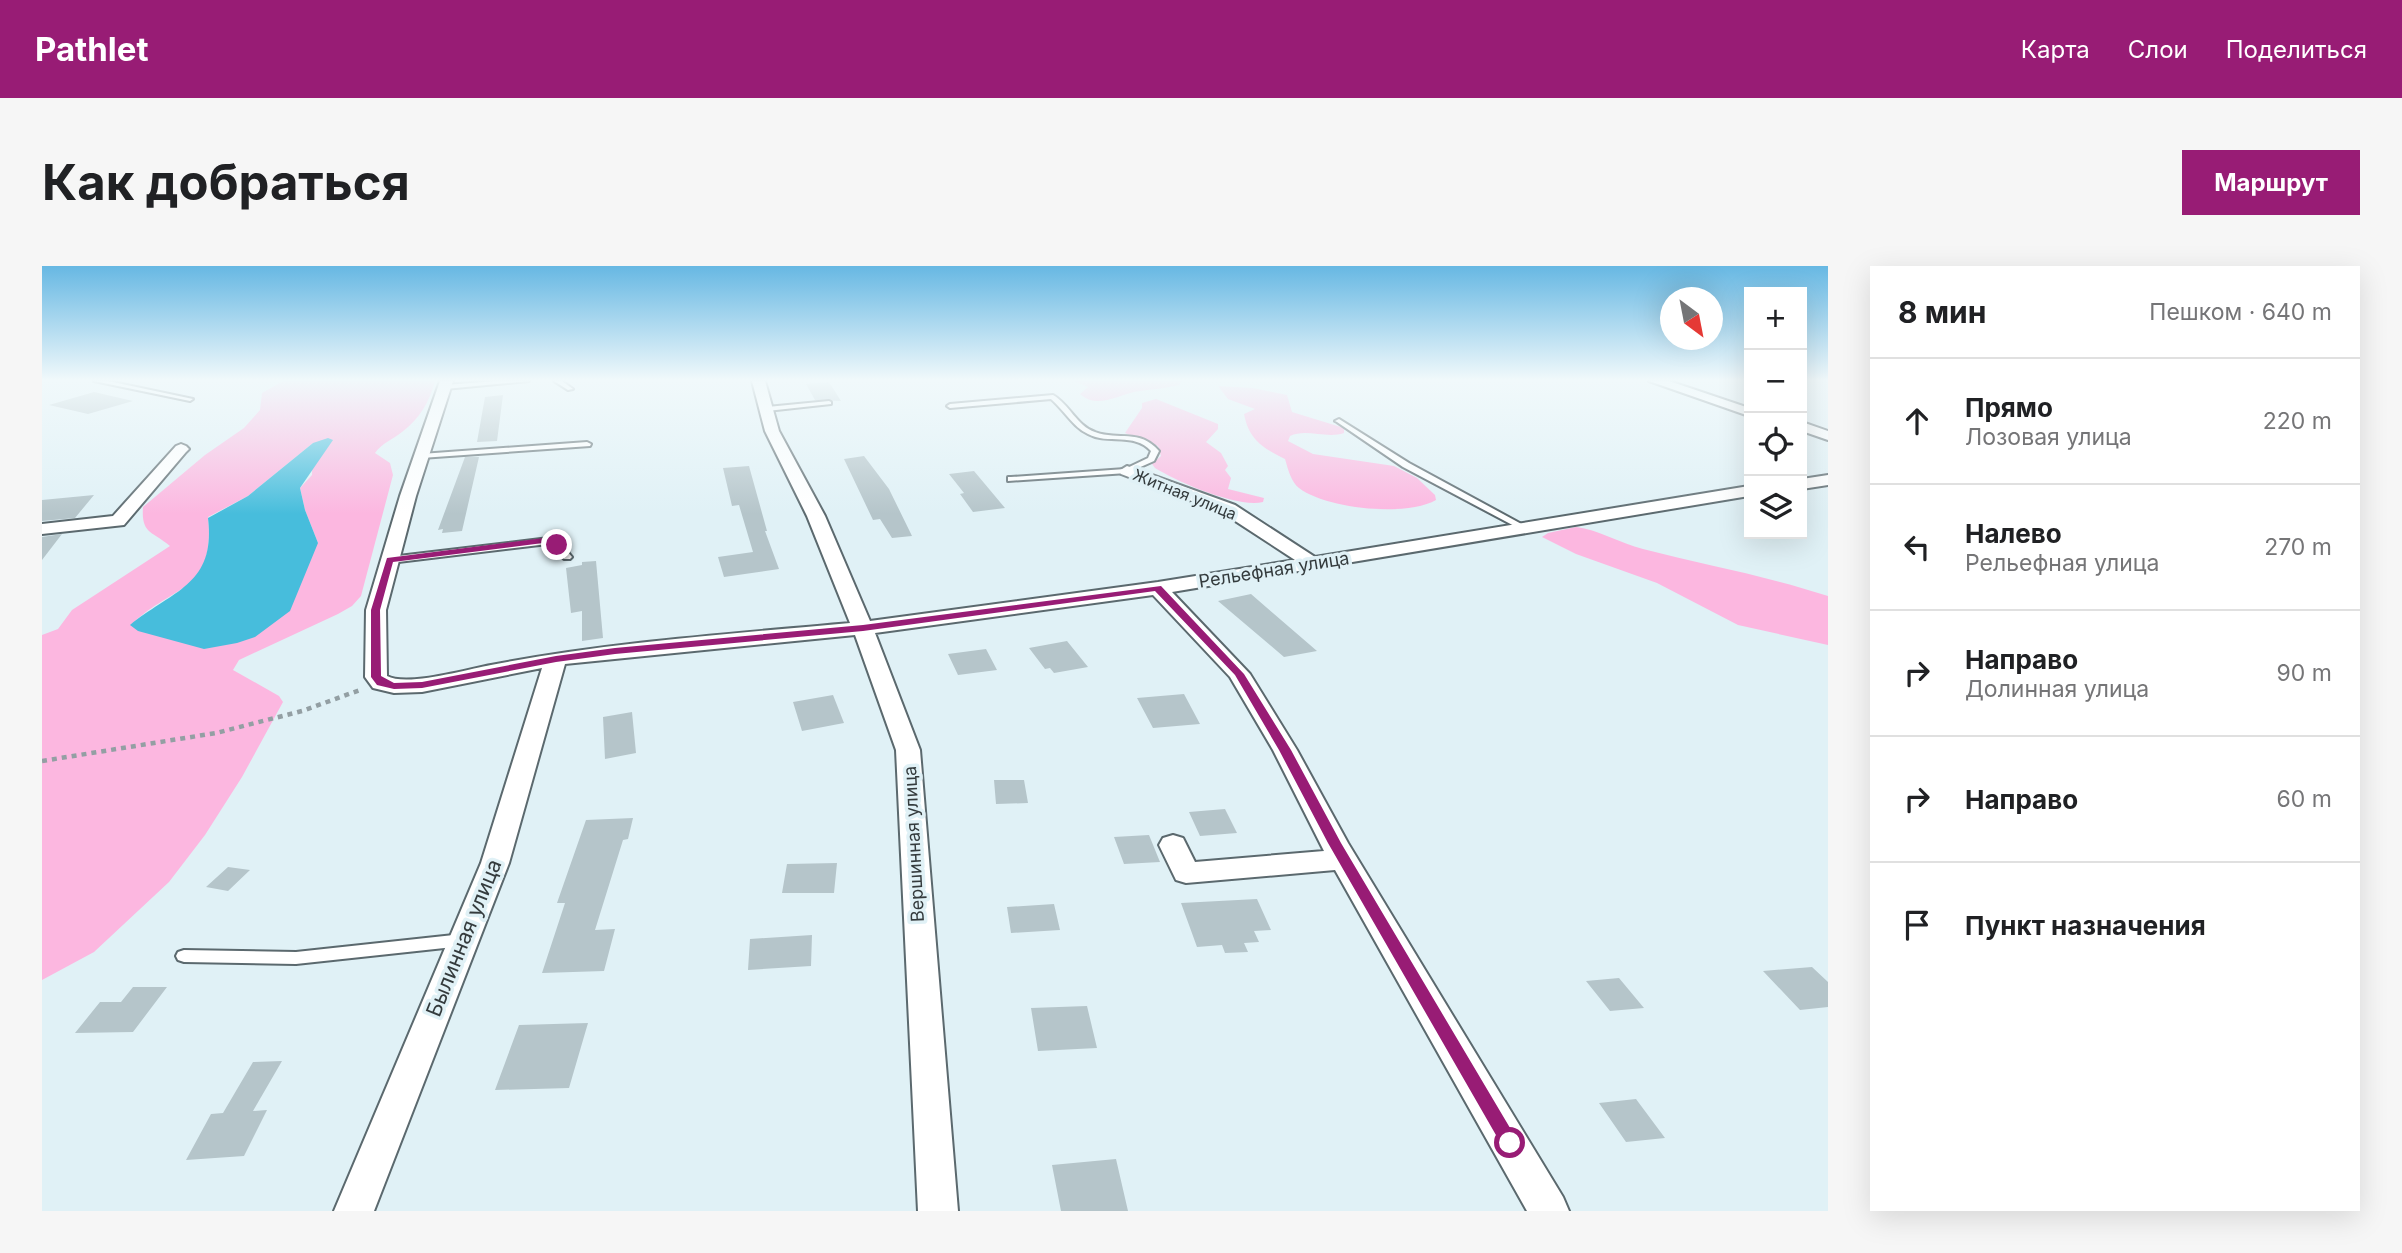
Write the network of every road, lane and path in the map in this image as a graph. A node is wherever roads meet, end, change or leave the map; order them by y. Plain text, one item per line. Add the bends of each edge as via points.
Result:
1 (432, 425) edge
2 (771, 425) edge
3 (1082, 425) edge
4 (1345, 425) edge
5 (1807, 428) edge
6 (1828, 436) edge
7 (587, 444) dead end
8 (181, 449) dead end
9 (421, 456) junction
10 (1127, 471) junction
11 (1011, 479) dead end
12 (1828, 480) edge
13 (1807, 483) edge
14 (1744, 492) edge
15 (1522, 527) junction
16 (42, 529) edge
17 (568, 557) dead end
18 (390, 560) junction
19 (1314, 564) junction
20 (1158, 588) junction
21 (863, 628) junction
22 (556, 659) junction
23 (381, 682) junction
24 (42, 761) edge
25 (1173, 845) dead end
26 (1344, 859) junction
27 (463, 940) junction
28 (184, 956) dead end
29 (354, 1211) edge
30 (938, 1211) edge
31 (1549, 1211) edge

1 - 9 street
2 - 21 street, Вершинная улица via 816,516
3 - 10 lane via 1089,432 1138,439 1152,446 1151,459
4 - 15 lane via 1406,465
5 - 6 street
7 - 9 lane
8 - 16 street via 118,521
9 - 18 street
10 - 11 lane
10 - 19 street, Житная улица via 1229,509
12 - 13 street
14 - 15 street, Рельефная улица
15 - 19 street, Рельефная улица
17 - 18 lane via 549,541
18 - 23 street via 376,610 376,677
19 - 20 street, Рельефная улица
20 - 21 street, Рельефная улица
20 - 26 street via 1239,674
21 - 22 street, Рельефная улица
21 - 30 street, Вершинная улица via 908,750 911,770
22 - 23 street, Рельефная улица via 422,685
22 - 27 street, Былинная улица via 495,863
23 - 24 path via 302,710 215,733
25 - 26 street via 1186,873
26 - 31 street
27 - 28 lane via 296,958
27 - 29 street, Былинная улица

